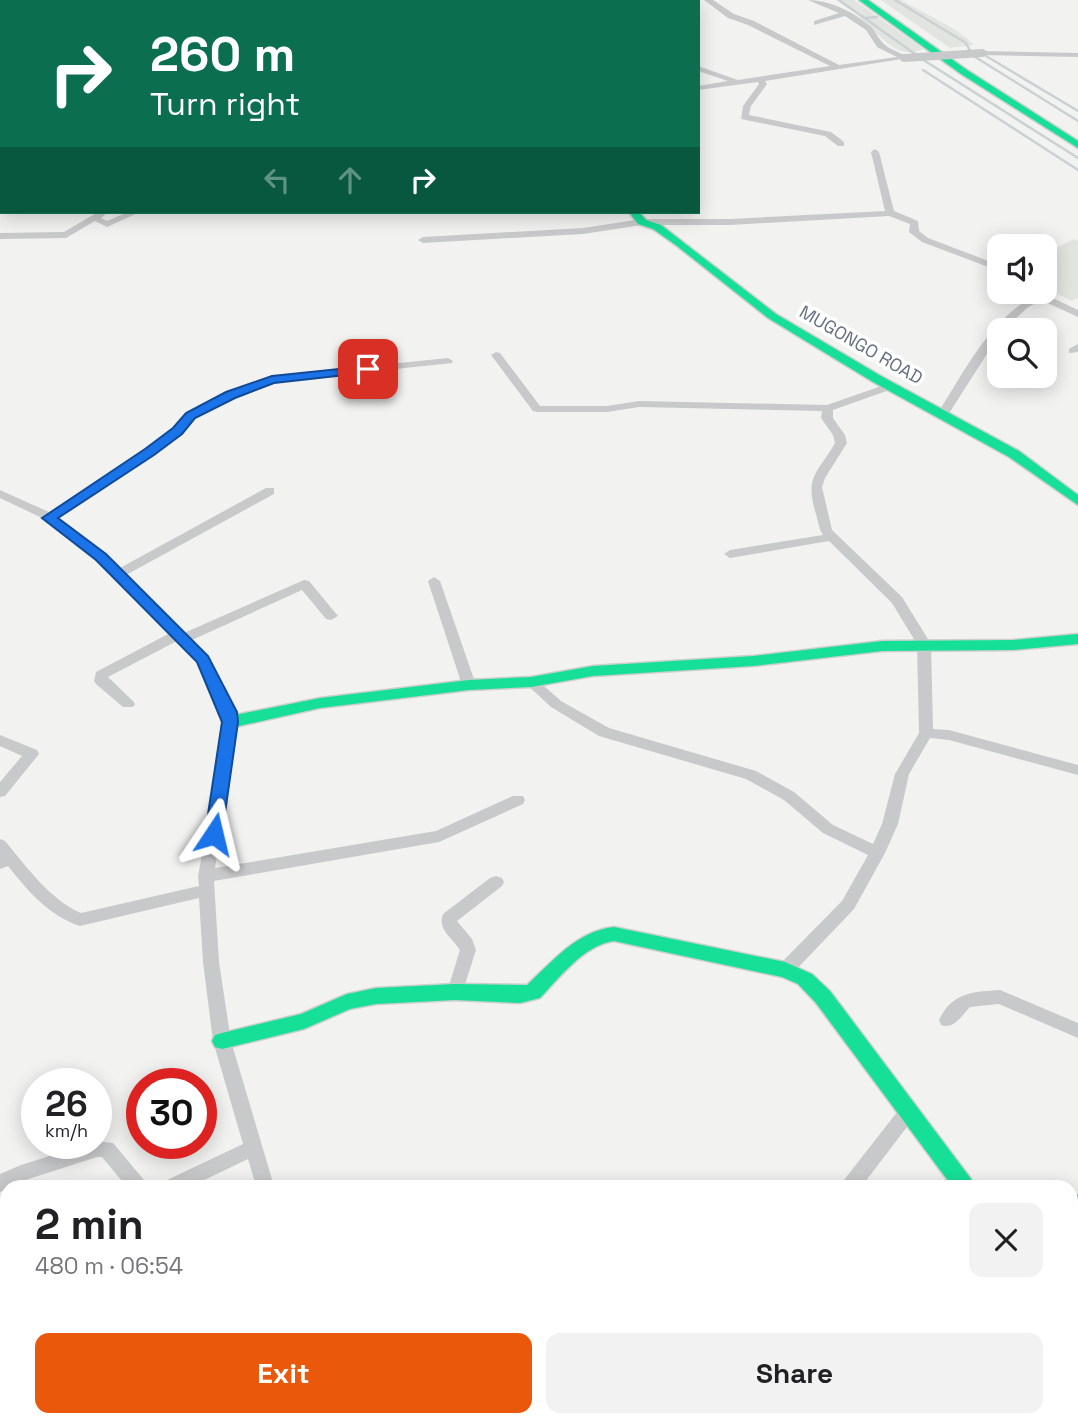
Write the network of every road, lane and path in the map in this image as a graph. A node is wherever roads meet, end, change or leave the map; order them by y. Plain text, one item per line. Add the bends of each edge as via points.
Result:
1 (707, 0) edge
2 (812, 0) edge
3 (863, 0) edge
4 (874, 0) edge
5 (846, 13) junction
6 (817, 23) dead end
7 (880, 45) junction
8 (1078, 55) edge
9 (904, 58) junction
10 (876, 60) junction
11 (837, 67) junction
12 (700, 69) edge
13 (761, 80) junction
14 (741, 84) junction
15 (700, 88) edge
16 (1078, 133) edge
17 (841, 144) dead end
18 (1078, 145) edge
19 (875, 152) dead end
20 (890, 213) junction
21 (101, 214) edge
22 (130, 214) edge
23 (638, 217) edge
24 (95, 218) junction
25 (0, 236) edge
26 (423, 240) dead end
27 (987, 263) edge
28 (1025, 304) edge
29 (1057, 304) edge
30 (1078, 314) edge
31 (496, 355) dead end
32 (448, 361) dead end
33 (891, 386) junction
34 (828, 408) junction
35 (944, 413) junction
36 (270, 491) dead end
37 (0, 494) edge
38 (1078, 501) edge
39 (49, 518) junction
40 (832, 537) junction
41 (730, 554) dead end
42 (119, 574) junction
43 (434, 581) dead end
44 (331, 616) dead end
45 (179, 637) junction
46 (1078, 639) edge
47 (924, 644) junction
48 (531, 682) junction
49 (469, 685) junction
50 (128, 704) dead end
51 (230, 722) junction
52 (926, 733) junction
53 (0, 740) edge
54 (1078, 770) edge
55 (0, 792) edge
56 (518, 800) dead end
57 (877, 853) junction
58 (3, 855) edge
59 (496, 882) dead end
60 (206, 883) junction
61 (785, 970) junction
62 (455, 992) junction
63 (947, 1020) dead end
64 (1078, 1031) edge
65 (222, 1041) junction
66 (907, 1113) junction
67 (253, 1149) junction
68 (6, 1180) edge
69 (133, 1180) edge
70 (187, 1180) edge
71 (263, 1180) edge
72 (856, 1180) edge
73 (959, 1180) edge

1 - 11 street
2 - 5 street
3 - 18 main road
4 - 16 main road
5 - 6 street
5 - 7 street
7 - 9 street
7 - 10 street
8 - 9 street, bridge via 982,52
9 - 10 street
10 - 11 street
11 - 13 street
12 - 14 street
13 - 14 street
13 - 17 street via 744,117 828,134
14 - 15 street
19 - 20 street
20 - 23 street via 716,222
20 - 27 street via 910,218 915,222 914,232 925,240
21 - 24 street
22 - 24 street via 107,224
23 - 26 street via 583,232
23 - 33 main road, MUGONGO ROAD via 657,226 772,316
24 - 25 street via 66,234
28 - 35 street via 1002,325
29 - 30 street
31 - 34 street via 537,409 639,404
32 - 39 street via 272,379 230,395 190,416 149,452
33 - 34 street
33 - 35 main road, MUGONGO ROAD
34 - 40 street via 827,418 841,443 816,487 826,531
35 - 38 main road, MUGONGO ROAD via 1014,454
36 - 42 street
37 - 39 street
39 - 42 street via 80,538
40 - 41 street
40 - 47 street via 897,600
42 - 45 street
43 - 49 street
44 - 45 street via 304,584
45 - 50 street via 101,676
45 - 51 street via 203,659
46 - 47 main road via 1013,645
47 - 48 main road via 740,663 604,670
47 - 52 street
48 - 49 main road
48 - 57 street via 573,716 604,732 751,775 789,796 828,829
49 - 51 main road via 320,703
51 - 60 street
52 - 54 street
52 - 57 street via 902,774 890,824
53 - 55 street via 32,754
56 - 60 street via 439,836
57 - 61 street via 848,905
58 - 60 street via 28,881 80,920
59 - 62 street via 449,918 449,925 468,950
60 - 65 street
61 - 62 main road via 606,934 576,951 533,992
61 - 66 main road via 805,979 823,997
62 - 65 main road via 347,1002 304,1021
63 - 64 street via 966,1000 995,996
65 - 67 street
66 - 72 street
66 - 73 main road
67 - 70 street
67 - 71 street
68 - 69 street via 97,1149 113,1152

